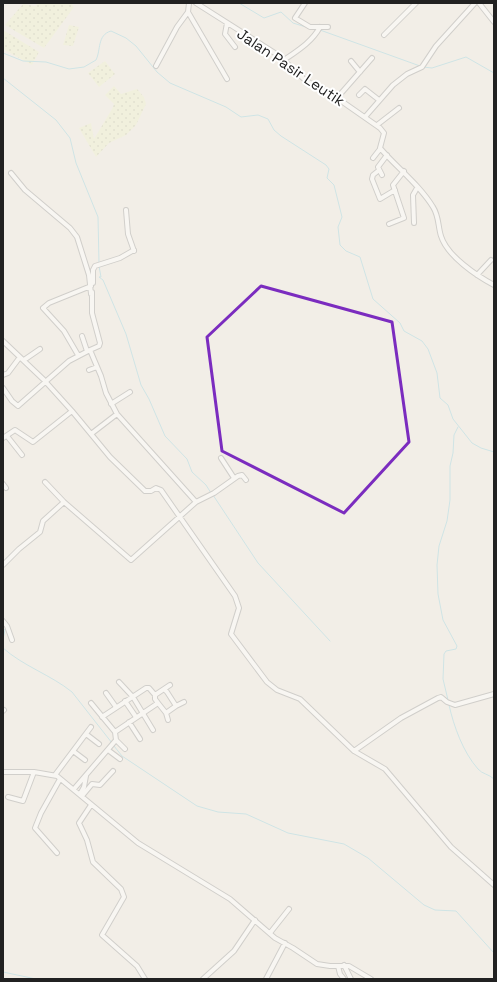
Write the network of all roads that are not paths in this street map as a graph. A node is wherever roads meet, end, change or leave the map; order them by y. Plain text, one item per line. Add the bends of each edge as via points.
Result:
1 (189, 3) edge
2 (196, 3) edge
3 (305, 3) edge
4 (416, 3) edge
5 (475, 3) edge
6 (479, 3) edge
7 (188, 12) junction
8 (494, 22) edge
9 (227, 23) junction
10 (320, 27) junction
11 (328, 27) dead end
12 (384, 35) dead end
13 (235, 47) dead end
14 (372, 58) dead end
15 (284, 60) junction
16 (351, 61) dead end
17 (156, 66) dead end
18 (360, 72) junction
19 (226, 80) dead end
20 (359, 95) dead end
21 (337, 98) junction
22 (379, 100) junction
23 (400, 108) dead end
24 (365, 117) junction
25 (377, 125) junction
26 (380, 149) junction
27 (387, 155) junction
28 (374, 158) dead end
29 (378, 171) junction
30 (404, 171) junction
31 (11, 173) dead end
32 (382, 175) dead end
33 (418, 188) junction
34 (395, 190) junction
35 (126, 210) dead end
36 (414, 223) dead end
37 (389, 224) dead end
38 (491, 260) dead end
39 (477, 275) junction
40 (494, 285) edge
41 (91, 286) junction
42 (91, 294) junction
43 (82, 336) dead end
44 (3, 341) edge
45 (40, 349) dead end
46 (89, 350) junction
47 (78, 355) junction
48 (20, 357) junction
49 (24, 360) junction
50 (97, 367) junction
51 (89, 370) dead end
52 (3, 375) edge
53 (45, 381) junction
54 (3, 388) edge
55 (130, 392) dead end
56 (111, 404) junction
57 (72, 411) junction
58 (117, 414) junction
59 (90, 434) junction
60 (5, 437) edge
61 (22, 455) dead end
62 (221, 458) dead end
63 (234, 478) junction
64 (246, 480) dead end
65 (45, 482) dead end
66 (3, 484) edge
67 (6, 488) dead end
68 (64, 502) junction
69 (196, 502) junction
70 (179, 516) junction
71 (3, 564) edge
72 (3, 621) edge
73 (12, 640) dead end
74 (120, 682) dead end
75 (170, 685) dead end
76 (164, 689) junction
77 (106, 693) dead end
78 (494, 694) edge
79 (155, 696) junction
80 (133, 697) junction
81 (125, 701) junction
82 (158, 702) junction
83 (184, 702) dead end
84 (91, 703) dead end
85 (176, 706) junction
86 (116, 707) junction
87 (143, 712) junction
88 (166, 713) junction
89 (102, 717) junction
90 (136, 717) junction
91 (168, 720) dead end
92 (129, 722) junction
93 (91, 727) dead end
94 (153, 730) dead end
95 (114, 732) junction
96 (86, 734) junction
97 (140, 739) dead end
98 (116, 740) junction
99 (99, 744) dead end
100 (125, 749) dead end
101 (108, 750) junction
102 (73, 751) junction
103 (354, 751) junction
104 (85, 760) dead end
105 (120, 760) dead end
106 (113, 771) dead end
107 (3, 772) edge
108 (34, 772) junction
109 (55, 775) junction
110 (86, 775) junction
111 (60, 779) junction
112 (74, 789) junction
113 (81, 795) junction
114 (8, 797) dead end
115 (91, 805) junction
116 (57, 853) dead end
117 (494, 885) edge
118 (289, 909) dead end
119 (255, 920) junction
120 (270, 933) junction
121 (285, 943) junction
122 (344, 965) junction
123 (338, 966) junction
124 (145, 979) edge
125 (204, 979) edge
126 (266, 979) edge
127 (344, 979) edge
128 (351, 979) edge
129 (371, 979) edge

1 - 7 street
2 - 9 street, Jalan Pasir Leutik
3 - 10 street via 295,18 304,25
4 - 12 street
5 - 22 street via 436,46 422,67 407,74
6 - 8 street
7 - 17 street
7 - 19 street
9 - 13 street via 225,34
9 - 15 street, Jalan Pasir Leutik
10 - 11 street
10 - 15 street via 304,45
14 - 18 street
15 - 21 street, Jalan Pasir Leutik via 305,80
16 - 18 street
18 - 21 street
20 - 22 street via 365,89
21 - 24 street, Jalan Pasir Leutik
22 - 24 street
23 - 25 street
24 - 25 street, Jalan Pasir Leutik
25 - 26 street, Jalan Pasir Leutik via 384,134
26 - 27 street
26 - 28 street
27 - 29 street
27 - 30 street
29 - 32 street
29 - 34 street via 372,179 380,199
30 - 33 street
30 - 34 street via 394,182
31 - 41 street via 24,190 70,228 77,237
33 - 36 street via 413,195
33 - 39 street via 436,211 440,236 444,244
34 - 37 street via 404,218
35 - 42 street via 128,234 134,250 120,258 95,266
38 - 39 street
39 - 40 street
41 - 42 street
41 - 47 street via 49,303 43,308 64,331
42 - 46 street via 92,313 100,344
43 - 46 street
44 - 48 street
45 - 49 street
46 - 47 street
46 - 50 street
47 - 53 street
48 - 49 street
48 - 52 street via 8,373
49 - 53 street
50 - 51 street
50 - 56 street
53 - 54 street via 18,406
53 - 57 street
55 - 56 street
56 - 58 street
57 - 59 street
57 - 60 street via 34,442 15,430
58 - 59 street
58 - 69 street
59 - 70 street via 110,458 145,491 156,488 161,490
60 - 61 street
62 - 63 street
63 - 64 street via 242,475
63 - 69 street via 214,494
65 - 68 street
66 - 67 street
68 - 70 street via 131,560
68 - 71 street via 43,521 40,532
69 - 70 street
70 - 103 street via 237,601 238,612 231,634 263,679 277,690 300,699
72 - 73 street
74 - 80 street
75 - 76 street
76 - 79 street
76 - 85 street
77 - 86 street
78 - 103 street via 455,705 441,697 438,698 401,718
79 - 80 street via 147,688
79 - 82 street
80 - 81 street
80 - 87 street
81 - 86 street
81 - 90 street
82 - 87 street
82 - 88 street
83 - 85 street
84 - 89 street
85 - 88 street
86 - 89 street
87 - 90 street
87 - 94 street
88 - 91 street
89 - 95 street
90 - 92 street
92 - 95 street
92 - 97 street
93 - 96 street
95 - 98 street
96 - 99 street
96 - 102 street
98 - 100 street
98 - 101 street
101 - 105 street
101 - 110 street
102 - 104 street
102 - 109 street
103 - 117 street via 385,769 451,847
106 - 113 street via 100,785 92,784
107 - 108 street
108 - 109 street
108 - 114 street via 23,802
109 - 111 street
110 - 112 street
110 - 113 street
111 - 112 street
111 - 116 street via 43,808 36,828
112 - 113 street
113 - 115 street
115 - 119 street via 138,843 228,897
115 - 124 street via 78,823 87,840 93,862 121,889 124,897 102,936 137,966
118 - 120 street
119 - 120 street
119 - 125 street via 234,951
120 - 121 street
121 - 123 street via 317,964
121 - 126 street
122 - 123 street
122 - 128 street
122 - 129 street via 356,968
123 - 127 street

